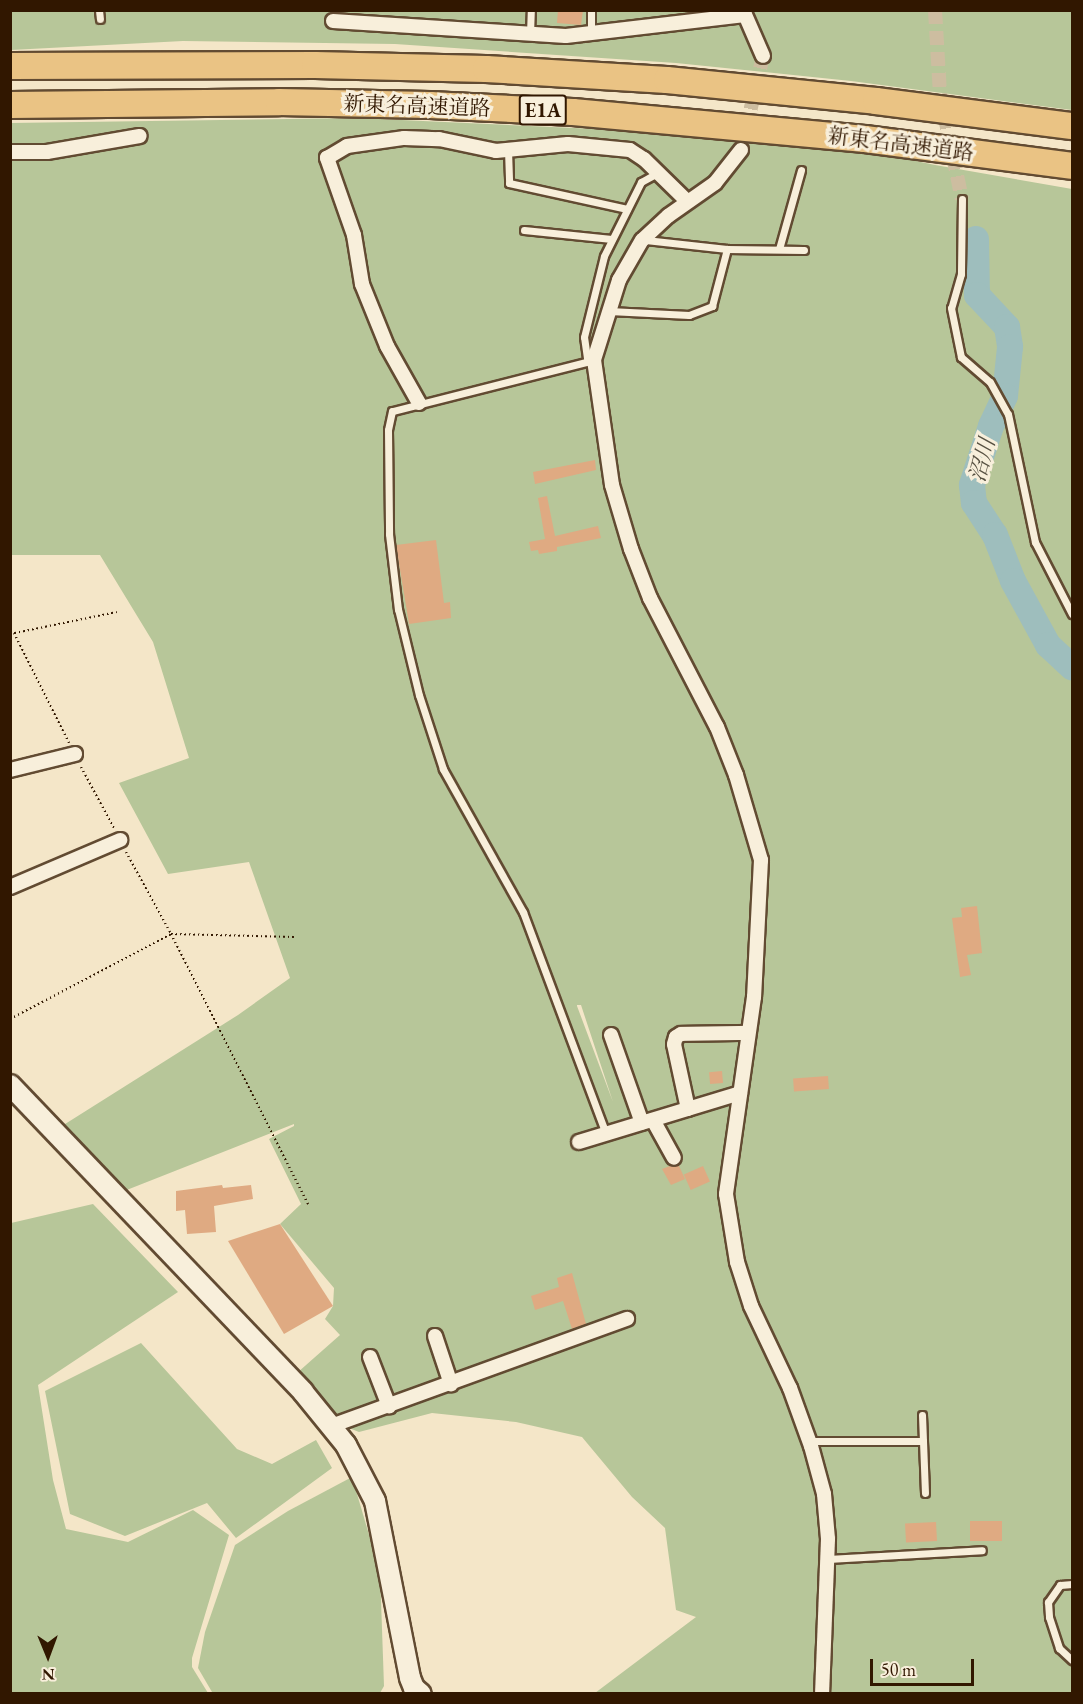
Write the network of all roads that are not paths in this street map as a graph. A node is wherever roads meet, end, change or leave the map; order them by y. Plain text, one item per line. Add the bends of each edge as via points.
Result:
1 (531, 10) edge
2 (591, 10) edge
3 (744, 13) edge
4 (333, 21) dead end
5 (591, 33) junction
6 (530, 34) junction
7 (763, 56) tunnel mouth
8 (10, 66) edge
9 (10, 105) edge
10 (1072, 126) edge
11 (140, 136) dead end
12 (508, 150) junction
13 (741, 150) tunnel mouth
14 (10, 152) edge
15 (1072, 166) edge
16 (801, 170) dead end
17 (659, 172) junction
18 (962, 199) tunnel mouth
19 (687, 201) junction
20 (627, 209) junction
21 (524, 230) dead end
22 (612, 239) junction
23 (642, 240) junction
24 (727, 249) junction
25 (778, 249) junction
26 (804, 249) dead end
27 (609, 311) junction
28 (594, 360) junction
29 (419, 403) junction
30 (1072, 615) edge
31 (75, 754) road end
32 (10, 770) edge
33 (120, 840) road end
34 (10, 887) edge
35 (748, 1033) junction
36 (611, 1035) dead end
37 (10, 1085) edge
38 (740, 1093) junction
39 (688, 1109) junction
40 (647, 1121) junction
41 (606, 1134) junction
42 (579, 1142) dead end
43 (674, 1158) dead end
44 (627, 1319) dead end
45 (435, 1336) dead end
46 (370, 1357) dead end
47 (451, 1384) junction
48 (389, 1406) junction
49 (922, 1415) dead end
50 (331, 1426) junction
51 (809, 1441) junction
52 (923, 1441) junction
53 (925, 1493) dead end
54 (982, 1550) dead end
55 (828, 1559) junction
56 (1072, 1584) edge
57 (1072, 1660) edge
58 (421, 1694) edge
59 (822, 1694) edge

1 - 6 lane
2 - 5 lane
3 - 5 street
3 - 7 street
4 - 6 street
5 - 6 street
8 - 10 highway, 新東名高速道路 / E1A via 315,65 497,70 678,81
9 - 15 highway, 新東名高速道路 / E1A via 279,102 573,112 853,138
11 - 14 street via 47,152
12 - 17 street via 568,144 630,150
12 - 20 lane via 510,183
12 - 29 street via 482,150 439,139 404,138 347,146 327,158 354,236 362,284 387,346
13 - 19 street via 715,183
16 - 25 lane
17 - 19 street
17 - 20 lane via 641,182
18 - 30 lane via 961,274 951,308 961,357 990,382 1008,414 1035,542
19 - 23 street
20 - 22 lane
21 - 22 lane
22 - 28 lane via 604,256 584,337 587,358
23 - 24 lane
23 - 27 street via 619,280
24 - 25 lane
24 - 27 lane via 712,306 689,315
25 - 26 lane
27 - 28 street
28 - 29 lane
28 - 35 street via 612,485 631,549 650,598 717,727 736,775 761,861 754,997
29 - 41 lane via 392,411 388,430 388,534 398,609 419,695 443,769 523,912
31 - 32 street
33 - 34 street
35 - 38 street
35 - 39 street via 676,1036 674,1044
36 - 40 street
37 - 50 street
38 - 39 street
38 - 51 street via 726,1194 736,1262
39 - 40 street
40 - 41 street
40 - 43 street
41 - 42 street
44 - 47 street
45 - 47 street
46 - 48 street
47 - 48 street
48 - 50 street
49 - 52 lane
50 - 58 street via 362,1471 375,1501 410,1678
51 - 52 lane
51 - 55 street via 824,1494
52 - 53 lane
54 - 55 lane
55 - 59 street
56 - 57 lane via 1060,1585 1048,1602 1048,1617 1059,1648

